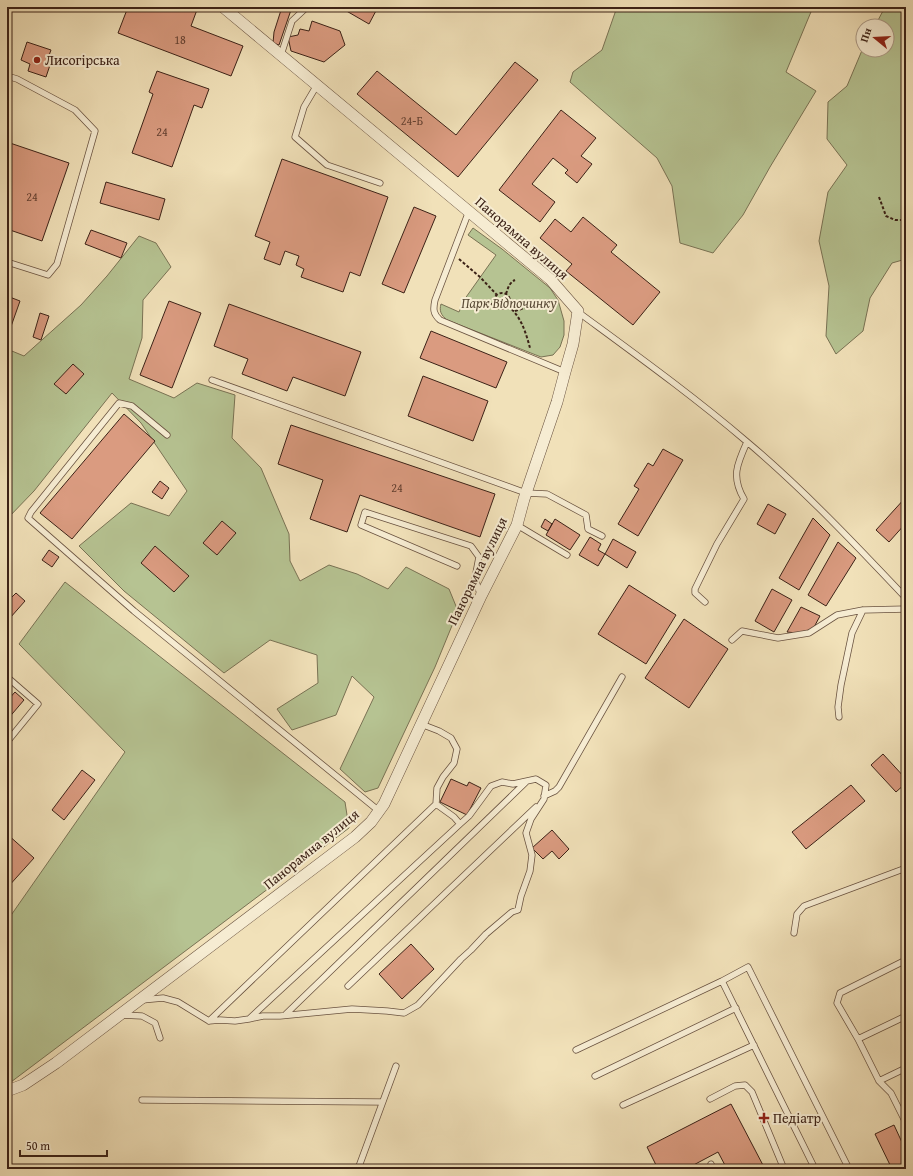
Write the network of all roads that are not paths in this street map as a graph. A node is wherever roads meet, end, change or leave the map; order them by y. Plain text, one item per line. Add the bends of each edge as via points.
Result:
1 (222, 7) edge
2 (307, 7) edge
3 (281, 56) junction
4 (7, 76) edge
5 (318, 86) junction
6 (380, 183) dead end
7 (469, 211) junction
8 (7, 262) edge
9 (578, 311) junction
10 (566, 372) junction
11 (212, 380) dead end
12 (167, 435) dead end
13 (747, 442) junction
14 (526, 493) junction
15 (517, 525) junction
16 (602, 536) dead end
17 (567, 555) dead end
18 (456, 566) dead end
19 (481, 596) junction
20 (906, 598) edge
21 (705, 602) dead end
22 (906, 609) edge
23 (863, 610) junction
24 (732, 640) dead end
25 (7, 677) edge
26 (622, 677) dead end
27 (839, 717) dead end
28 (421, 724) junction
29 (7, 742) edge
30 (526, 781) junction
31 (544, 798) junction
32 (436, 804) junction
33 (379, 811) junction
34 (460, 824) junction
35 (906, 868) edge
36 (794, 933) dead end
37 (906, 960) edge
38 (722, 981) junction
39 (348, 986) dead end
40 (139, 1000) junction
41 (736, 1008) junction
42 (286, 1014) junction
43 (119, 1015) junction
44 (906, 1016) edge
45 (249, 1019) junction
46 (209, 1021) junction
47 (160, 1038) dead end
48 (858, 1039) junction
49 (754, 1045) junction
50 (576, 1050) dead end
51 (396, 1066) dead end
52 (906, 1068) edge
53 (595, 1076) dead end
54 (879, 1081) junction
55 (7, 1091) edge
56 (710, 1099) dead end
57 (142, 1100) dead end
58 (382, 1102) junction
59 (623, 1105) dead end
60 (906, 1123) edge
61 (358, 1169) edge
62 (784, 1169) edge
63 (815, 1169) edge
64 (849, 1169) edge

1 - 3 street, Панорамна вулиця
2 - 3 lane via 292,21
3 - 5 street, Панорамна вулиця
4 - 8 lane via 75,110 95,131 57,264 48,276
5 - 6 lane via 304,107 294,137 327,164
5 - 7 street, Панорамна вулиця
7 - 9 street, Панорамна вулиця via 550,279
7 - 10 lane via 435,300 436,316 440,320
9 - 10 street, Панорамна вулиця
9 - 13 lane via 686,391
10 - 14 street, Панорамна вулиця
11 - 14 lane
12 - 33 lane via 132,406 119,403 28,518 134,611
13 - 20 lane via 807,497
13 - 21 lane via 737,465 738,490 744,499 695,588 695,593
14 - 15 street, Панорамна вулиця
14 - 16 lane via 547,494 586,515 588,529
15 - 17 lane
15 - 19 street, Панорамна вулиця
18 - 19 lane via 361,525 365,512 471,546 479,557 475,578
19 - 28 street, Панорамна вулиця
22 - 23 lane
23 - 24 lane via 837,615 809,633 778,638 742,631
23 - 27 lane via 852,633 841,685
25 - 29 lane via 38,704
26 - 31 lane via 559,787
28 - 32 lane via 451,738 457,749 454,762 438,788
28 - 33 street, Панорамна вулиця
30 - 31 lane via 536,779 546,785
30 - 34 lane via 513,784 502,782 491,786
30 - 42 lane
31 - 39 lane
31 - 42 lane via 526,833 532,855 530,871 518,910 486,934 418,1005 404,1013 352,1009
32 - 34 lane
32 - 46 lane
33 - 40 street, Панорамна вулиця via 355,837
34 - 45 lane
35 - 36 lane via 804,906 797,914
37 - 48 lane via 840,993 837,1003
38 - 41 lane
38 - 50 lane
38 - 64 lane via 748,967
40 - 43 street, Панорамна вулиця
40 - 46 lane via 163,998 178,1002
41 - 49 lane
41 - 53 lane
42 - 45 lane
43 - 47 lane via 142,1016 155,1023
43 - 55 street, Панорамна вулиця via 56,1063 23,1085
44 - 48 lane
45 - 46 lane
48 - 54 lane
49 - 59 lane
49 - 63 lane
51 - 58 lane
52 - 54 lane
54 - 60 lane via 891,1094
56 - 62 lane via 735,1086 745,1085 749,1088
57 - 58 lane
58 - 61 lane

